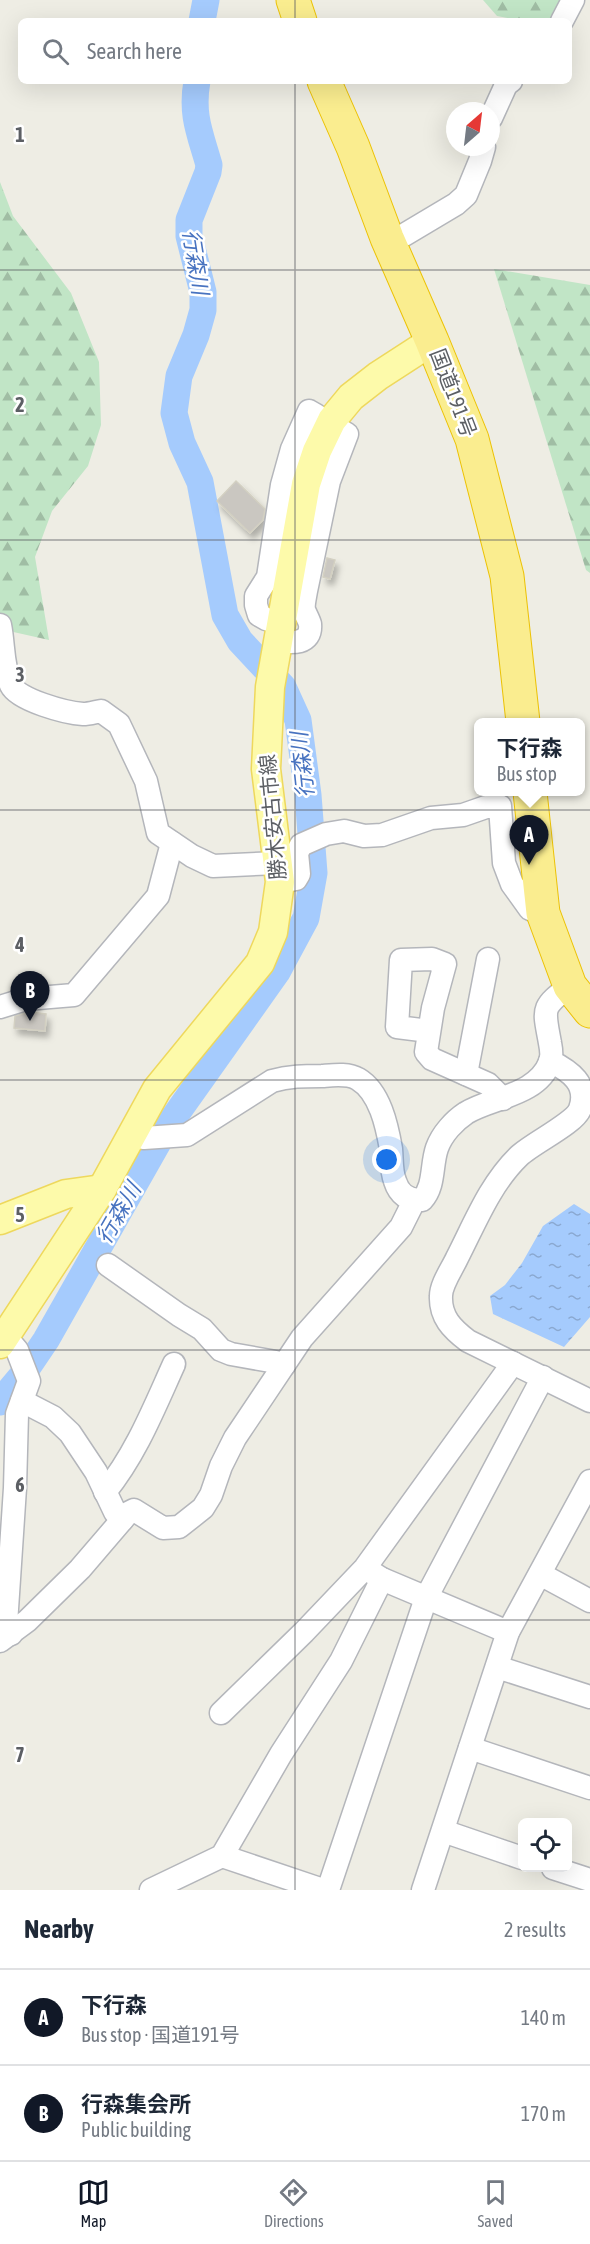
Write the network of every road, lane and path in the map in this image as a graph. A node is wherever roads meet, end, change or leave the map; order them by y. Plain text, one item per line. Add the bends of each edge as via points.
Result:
1 (293, 0) edge
2 (573, 0) edge
3 (299, 18) edge
4 (563, 18) edge
5 (325, 84) edge
6 (508, 84) edge
7 (498, 102) edge
8 (481, 156) edge
9 (387, 238) junction
10 (432, 341) junction
11 (316, 415) dead end
12 (340, 430) dead end
13 (0, 625) edge
14 (278, 637) junction
15 (522, 718) edge
16 (530, 796) edge
17 (172, 843) junction
18 (279, 873) junction
19 (543, 913) junction
20 (488, 959) dead end
21 (570, 986) junction
22 (0, 1007) edge
23 (590, 1011) edge
24 (429, 1030) dead end
25 (550, 1061) junction
26 (466, 1074) junction
27 (503, 1099) junction
28 (131, 1136) junction
29 (102, 1189) junction
30 (414, 1201) junction
31 (0, 1220) edge
32 (108, 1265) dead end
33 (8, 1345) edge
34 (513, 1363) junction
35 (174, 1364) dead end
36 (284, 1365) junction
37 (543, 1377) junction
38 (588, 1393) edge
39 (22, 1401) junction
40 (105, 1492) junction
41 (587, 1493) edge
42 (122, 1520) junction
43 (374, 1574) junction
44 (540, 1574) junction
45 (426, 1598) junction
46 (590, 1600) edge
47 (508, 1632) junction
48 (5, 1637) edge
49 (497, 1667) junction
50 (590, 1697) edge
51 (221, 1713) dead end
52 (470, 1748) junction
53 (590, 1788) edge
54 (443, 1831) junction
55 (222, 1856) junction
56 (518, 1856) edge
57 (565, 1872) edge
58 (590, 1880) edge
59 (152, 1890) edge
60 (323, 1890) edge
61 (328, 1890) edge
62 (423, 1890) edge

1 - 3 highway
2 - 4 street
5 - 9 highway, 国道191号
6 - 7 street
8 - 9 street via 461,200 404,235
9 - 10 highway, 国道191号
10 - 14 main road, 勝木安古市線 via 351,397 332,420 306,484
10 - 15 highway, 国道191号 via 472,439 507,576
11 - 14 street via 309,411 292,449 282,485 268,577 256,596 259,615
12 - 14 street via 347,434 329,481 306,591 308,633 303,641 294,644
13 - 17 street via 12,688 35,702 68,711 101,711 119,724 146,781 158,833
14 - 18 main road, 勝木安古市線 via 270,687 266,769
16 - 19 highway
17 - 18 street via 213,866
17 - 22 street via 158,896 74,995 26,999
18 - 19 street via 296,879 301,845 326,834 344,831 382,835 431,818 500,806 504,863 512,884 530,909
18 - 28 main road, 勝木安古市線 via 273,932 260,963 157,1089
19 - 21 highway
20 - 26 street
21 - 23 highway
21 - 25 street via 546,1008
24 - 26 street via 426,1052 432,1059
25 - 27 street via 539,1077 519,1093
25 - 34 street via 567,1069 580,1082 583,1098 579,1112 519,1156 496,1184 441,1294 443,1315 453,1330
26 - 27 street via 488,1084
27 - 30 street via 466,1113 448,1128 437,1148 428,1193 422,1200
28 - 29 main road, 勝木安古市線
28 - 30 street via 187,1135 272,1081 346,1075 358,1079 380,1105 395,1181 402,1196
29 - 31 main road via 66,1194
29 - 33 main road, 勝木安古市線
30 - 36 street via 400,1227 302,1338
32 - 36 street via 202,1329 221,1350
33 - 39 street via 29,1381
34 - 37 street
34 - 43 street
35 - 40 street via 144,1431
36 - 42 street via 235,1438 203,1508 179,1527 164,1528 134,1510
37 - 38 street
37 - 45 street
39 - 40 street via 53,1417 70,1433
39 - 48 street via 17,1414
40 - 42 street
41 - 44 street
42 - 48 street via 80,1569
43 - 45 street
43 - 51 street via 304,1632
43 - 55 street via 341,1661
44 - 46 street
44 - 47 street
45 - 47 street
45 - 61 street
47 - 49 street
49 - 50 street
49 - 52 street
52 - 53 street
52 - 54 street
54 - 56 street
54 - 62 street
55 - 59 street
55 - 60 street
57 - 58 street

